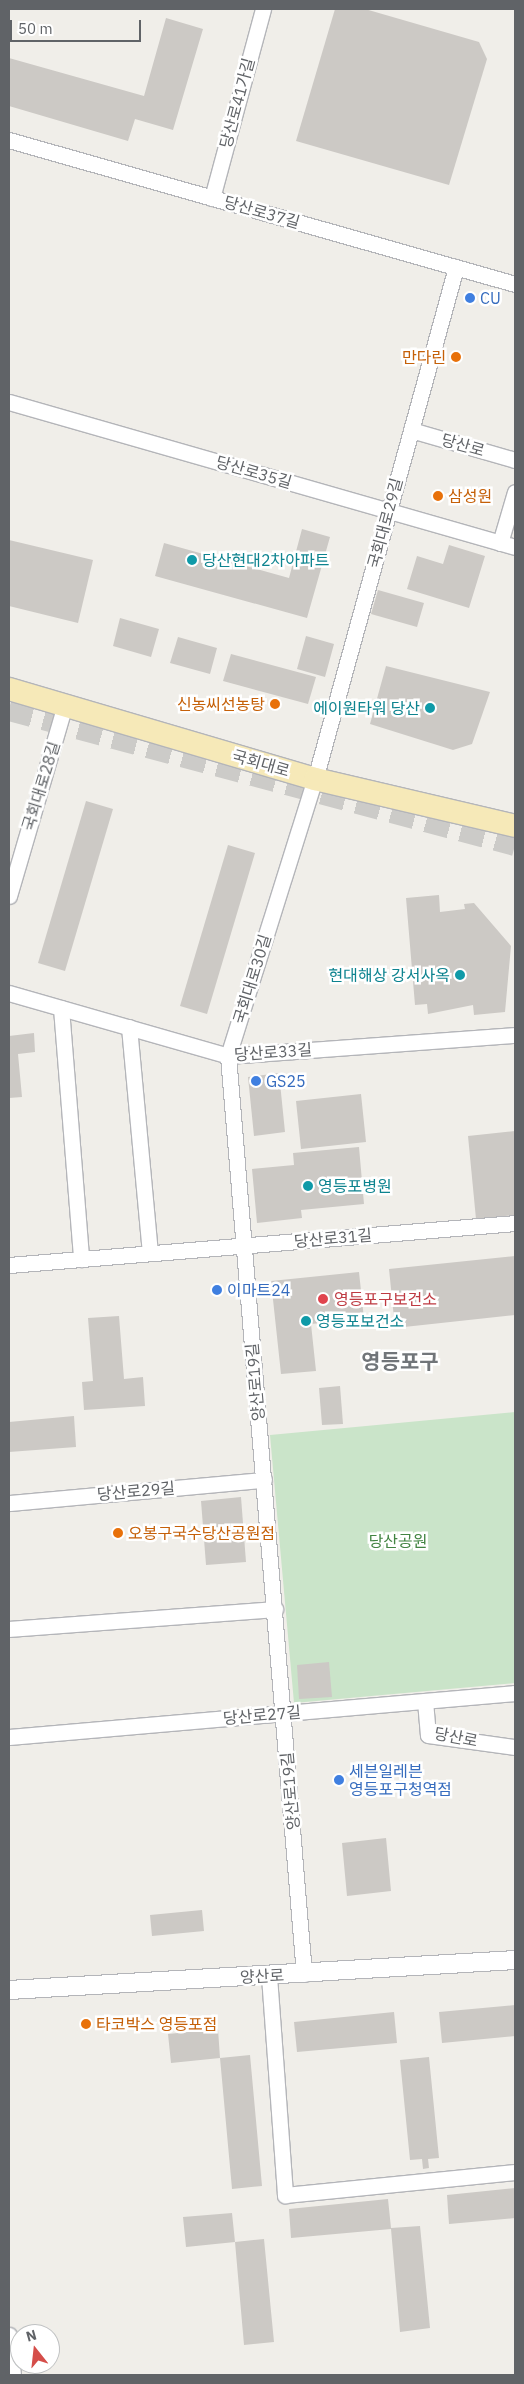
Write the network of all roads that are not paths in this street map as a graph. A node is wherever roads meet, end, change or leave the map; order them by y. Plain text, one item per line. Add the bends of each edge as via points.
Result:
1 (262, 9) edge
2 (9, 140) edge
3 (212, 198) junction
4 (456, 267) junction
5 (515, 284) edge
6 (9, 402) edge
7 (411, 430) junction
8 (515, 460) edge
9 (515, 492) edge
10 (388, 511) junction
11 (500, 543) junction
12 (515, 548) edge
13 (9, 689) edge
14 (65, 705) junction
15 (315, 779) junction
16 (515, 826) edge
17 (9, 896) edge
18 (9, 993) edge
19 (61, 1008) junction
20 (129, 1028) junction
21 (515, 1035) edge
22 (228, 1056) junction
23 (515, 1223) edge
24 (244, 1245) junction
25 (150, 1253) junction
26 (80, 1259) junction
27 (9, 1265) edge
28 (264, 1480) junction
29 (9, 1503) edge
30 (274, 1609) junction
31 (9, 1629) edge
32 (515, 1693) edge
33 (425, 1700) junction
34 (283, 1713) junction
35 (9, 1737) edge
36 (515, 1747) edge
37 (515, 1960) edge
38 (304, 1974) junction
39 (268, 1976) junction
40 (9, 1990) edge
41 (515, 2172) edge
42 (9, 2335) edge
43 (13, 2375) edge

1 - 3 street, 당산로41가길
2 - 3 street, 당산로37길
3 - 4 street, 당산로37길
4 - 5 street, 당산로37길
4 - 7 street, 국회대로29길
6 - 10 street, 당산로35길
7 - 8 street, 당산로
7 - 10 street, 국회대로29길
9 - 11 street
10 - 11 street, 당산로35길
10 - 15 street, 국회대로29길
11 - 12 street, 당산로35길
13 - 14 main road, 국회대로
14 - 15 main road, 국회대로
14 - 17 street, 국회대로28길
15 - 16 main road, 국회대로
15 - 22 street, 국회대로30길
18 - 19 street, 당산로33길
19 - 20 street, 당산로33길
19 - 26 street
20 - 22 street, 당산로33길
20 - 25 street
21 - 22 street, 당산로33길
22 - 24 street, 국회대로30길
23 - 24 street, 당산로31길
24 - 25 street, 당산로31길
24 - 28 street, 양산로19길
25 - 26 street, 당산로31길
26 - 27 street, 당산로31길
28 - 29 street, 당산로29길
28 - 30 street, 양산로19길
30 - 31 street
30 - 34 street, 양산로19길
32 - 33 street, 당산로27길
33 - 34 street, 당산로27길
33 - 36 street, 당산로 via 428,1735
34 - 35 street, 당산로27길
34 - 38 street, 양산로19길
37 - 38 street, 양산로
38 - 39 street, 양산로
39 - 40 street, 양산로
39 - 41 street via 285,2196
42 - 43 street

